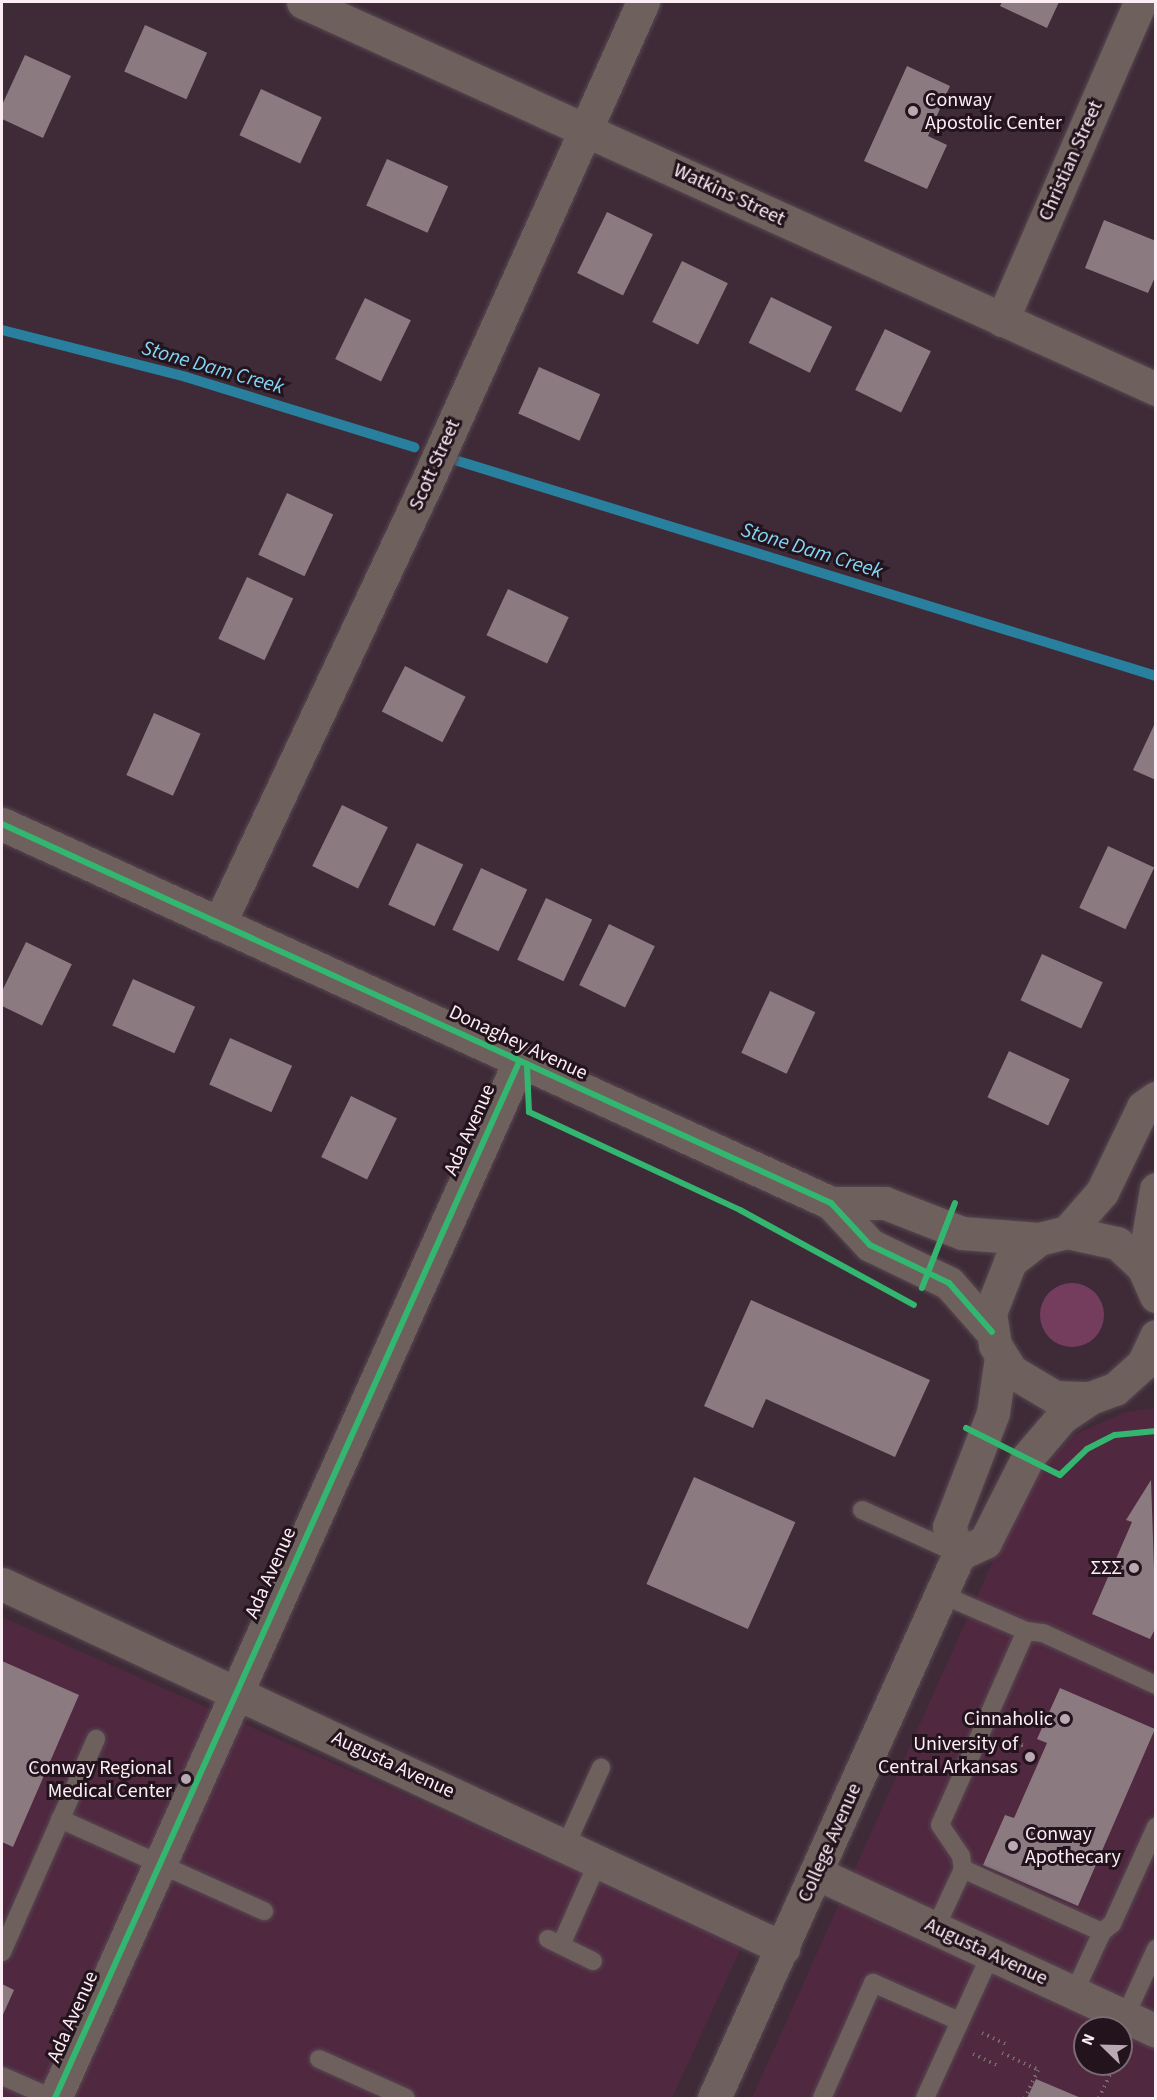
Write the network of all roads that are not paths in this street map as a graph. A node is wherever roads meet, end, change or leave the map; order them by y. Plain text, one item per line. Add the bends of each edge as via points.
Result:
1 (303, 2) edge
2 (643, 2) edge
3 (1140, 2) edge
4 (586, 130) junction
5 (1002, 320) junction
6 (1155, 389) edge
7 (2, 824) edge
8 (219, 924) junction
9 (519, 1062) junction
10 (1155, 1098) edge
11 (1155, 1189) edge
12 (831, 1203) junction
13 (1053, 1235) junction
14 (1152, 1287) edge
15 (1155, 1336) edge
16 (996, 1344) junction
17 (1155, 1388) edge
18 (1103, 1393) junction
19 (862, 1510) dead end
20 (959, 1554) junction
21 (2, 1584) edge
22 (941, 1594) junction
23 (1026, 1631) junction
24 (1155, 1685) edge
25 (236, 1693) junction
26 (96, 1739) dead end
27 (601, 1768) dead end
28 (60, 1819) junction
29 (1155, 1827) edge
30 (566, 1845) junction
31 (598, 1862) junction
32 (159, 1864) junction
33 (963, 1869) junction
34 (816, 1873) junction
35 (264, 1911) dead end
36 (936, 1929) junction
37 (1102, 1932) junction
38 (783, 1948) junction
39 (1155, 1949) edge
40 (2, 1952) edge
41 (991, 1954) junction
42 (593, 1961) dead end
43 (1074, 1993) junction
44 (1123, 2016) edge
45 (1125, 2016) edge
46 (959, 2021) junction
47 (1133, 2021) edge
48 (1155, 2031) edge
49 (319, 2059) dead end
50 (2, 2076) edge
51 (54, 2098) edge
52 (406, 2098) edge
53 (714, 2098) edge
54 (822, 2098) edge
55 (925, 2098) edge

1 - 4 street, Watkins Street
2 - 4 street, Scott Street
3 - 5 street, Christian Street
4 - 5 street, Watkins Street
4 - 8 street, Scott Street
5 - 6 street, Watkins Street
7 - 8 street, Donaghey Avenue
8 - 9 street, Donaghey Avenue
9 - 12 street, Donaghey Avenue
9 - 25 street, Ada Avenue
10 - 13 street via 1143,1107 1102,1192
11 - 14 street
12 - 13 street, Donaghey Avenue via 885,1203 962,1233
12 - 16 street, Donaghey Avenue via 870,1245 949,1283
13 - 14 street, Donaghey Avenue via 1102,1236
13 - 16 street via 999,1278 990,1313
15 - 18 street via 1143,1364
16 - 18 street, Donaghey Avenue via 1039,1392
16 - 20 street via 993,1413 949,1527
17 - 18 street
18 - 20 street via 1062,1417 1033,1450 985,1542
19 - 20 lane
20 - 22 street, College Avenue
21 - 25 street, Augusta Avenue
22 - 23 lane
22 - 34 street, College Avenue
23 - 24 lane via 1043,1634
23 - 33 lane via 940,1825 961,1856
25 - 30 street, Augusta Avenue
25 - 32 street, Ada Avenue
26 - 28 lane
27 - 30 lane
28 - 32 lane
28 - 40 lane
29 - 37 lane via 1112,1924
30 - 31 street, Augusta Avenue
31 - 38 street, Augusta Avenue
31 - 42 lane via 554,1942
32 - 35 lane
32 - 51 street, Ada Avenue
33 - 36 lane
33 - 37 lane
34 - 36 street, Augusta Avenue
34 - 38 street, College Avenue
36 - 41 street, Augusta Avenue
37 - 43 lane
38 - 53 street, College Avenue
39 - 45 lane
41 - 43 street, Augusta Avenue
41 - 46 lane
43 - 44 street, Augusta Avenue
46 - 54 lane via 873,1983
46 - 55 lane
47 - 48 street, Augusta Avenue
49 - 52 lane
50 - 51 lane

